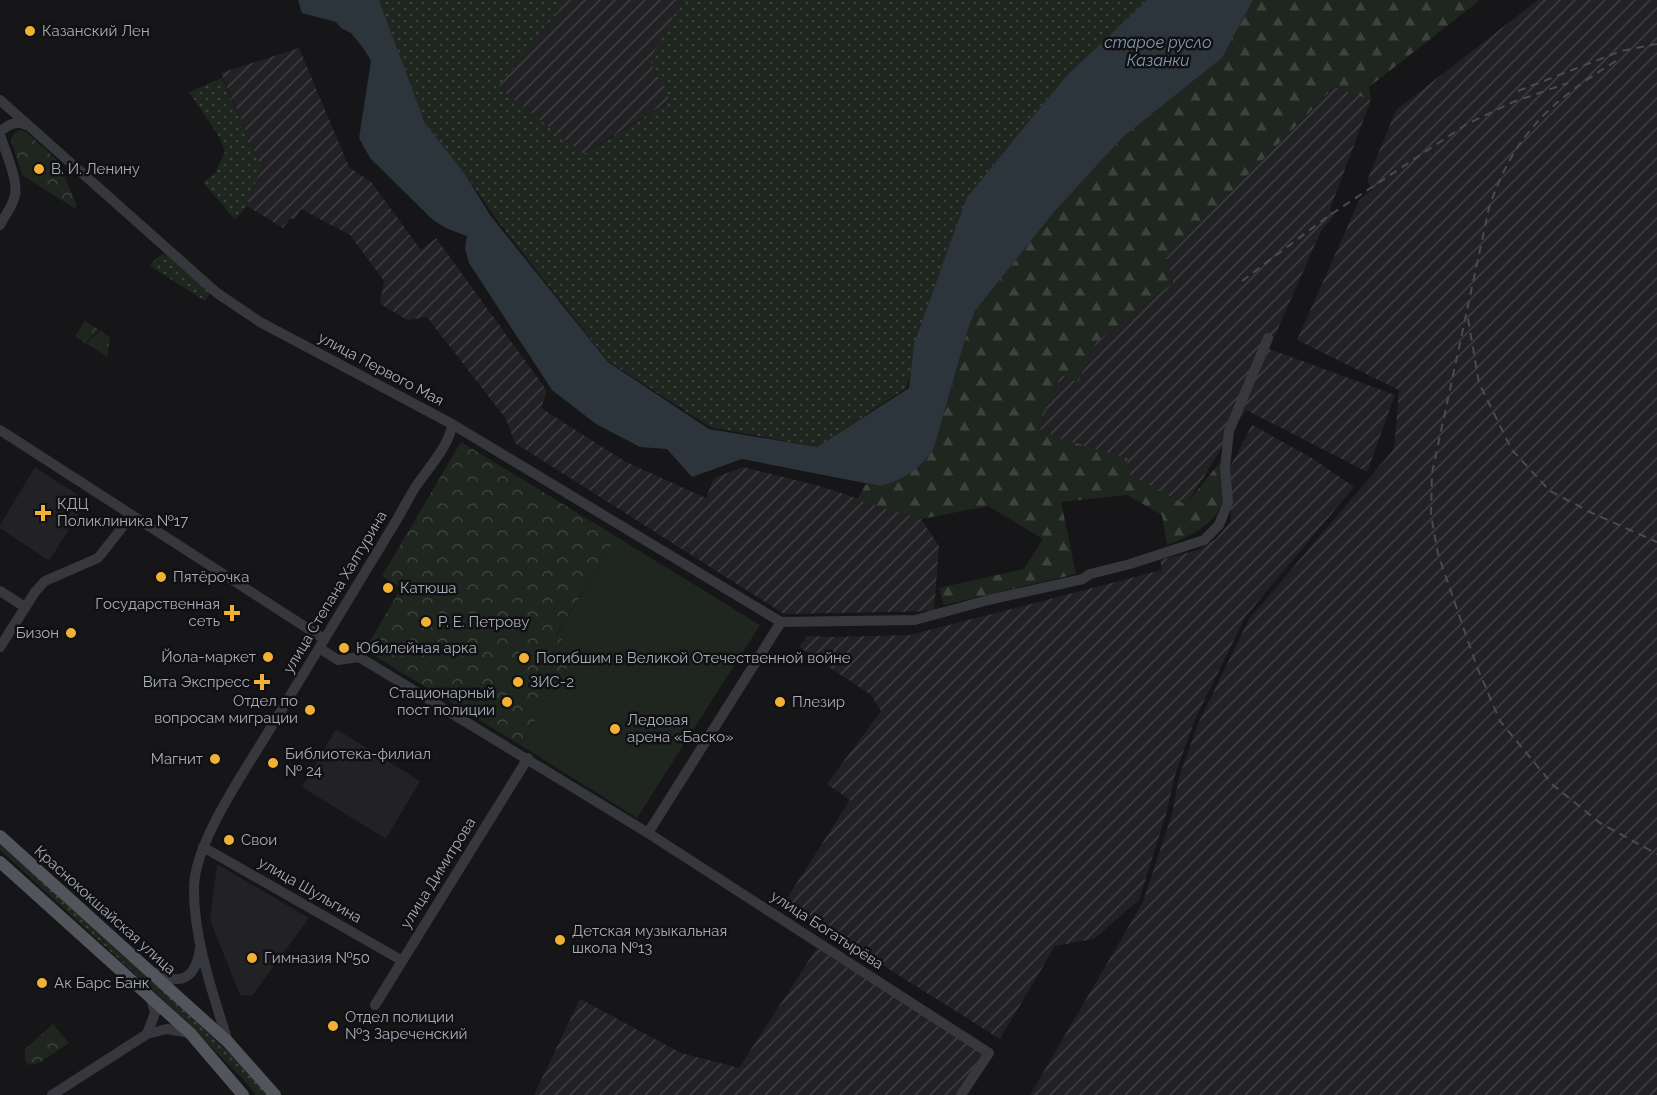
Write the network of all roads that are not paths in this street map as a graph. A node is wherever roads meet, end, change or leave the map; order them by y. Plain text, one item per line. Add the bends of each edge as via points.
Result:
1 (0, 100) edge
2 (29, 126) junction
3 (0, 134) edge
4 (0, 225) edge
5 (1268, 338) dead end
6 (452, 424) junction
7 (0, 430) edge
8 (132, 515) junction
9 (0, 591) edge
10 (25, 607) junction
11 (781, 622) junction
12 (321, 644) junction
13 (0, 647) edge
14 (528, 758) junction
15 (648, 833) junction
16 (0, 836) edge
17 (203, 847) junction
18 (0, 862) edge
19 (201, 943) junction
20 (401, 960) junction
21 (147, 969) junction
22 (151, 998) junction
23 (375, 1005) dead end
24 (190, 1033) junction
25 (147, 1034) junction
26 (228, 1042) junction
27 (52, 1095) edge
28 (243, 1095) edge
29 (275, 1095) edge
30 (961, 1095) edge

1 - 2 street, улица Первого Мая
2 - 3 street via 16,123
2 - 6 street, улица Первого Мая via 217,293 260,322
3 - 4 street via 16,192
5 - 11 street via 1229,431 1225,468 1228,502 1219,525 1204,540 1083,579 915,620
6 - 11 street, улица Первого Мая
6 - 12 street, улица Степана Халтурина via 450,436
7 - 8 street, улица Богатырёва
8 - 10 street via 98,558 45,581
8 - 12 street, улица Богатырёва
9 - 10 street
10 - 13 street
11 - 15 street
12 - 14 street, улица Богатырёва via 338,660 359,657
12 - 17 street, улица Степана Халтурина
14 - 15 street, улица Богатырёва
14 - 20 street, улица Димитрова
15 - 30 street, улица Богатырёва via 989,1053
16 - 21 main road, Краснококшайская улица
17 - 19 street, улица Степана Халтурина via 194,886
17 - 20 street, улица Шульгина
18 - 22 main road
19 - 21 street, улица Степана Халтурина via 198,963 184,979
19 - 26 street, улица Степана Халтурина
20 - 23 street, улица Димитрова
21 - 26 main road, Краснококшайская улица
22 - 24 main road
22 - 25 street via 155,1013
24 - 25 street via 167,1029
24 - 28 main road
25 - 27 street
26 - 29 main road, Краснококшайская улица

